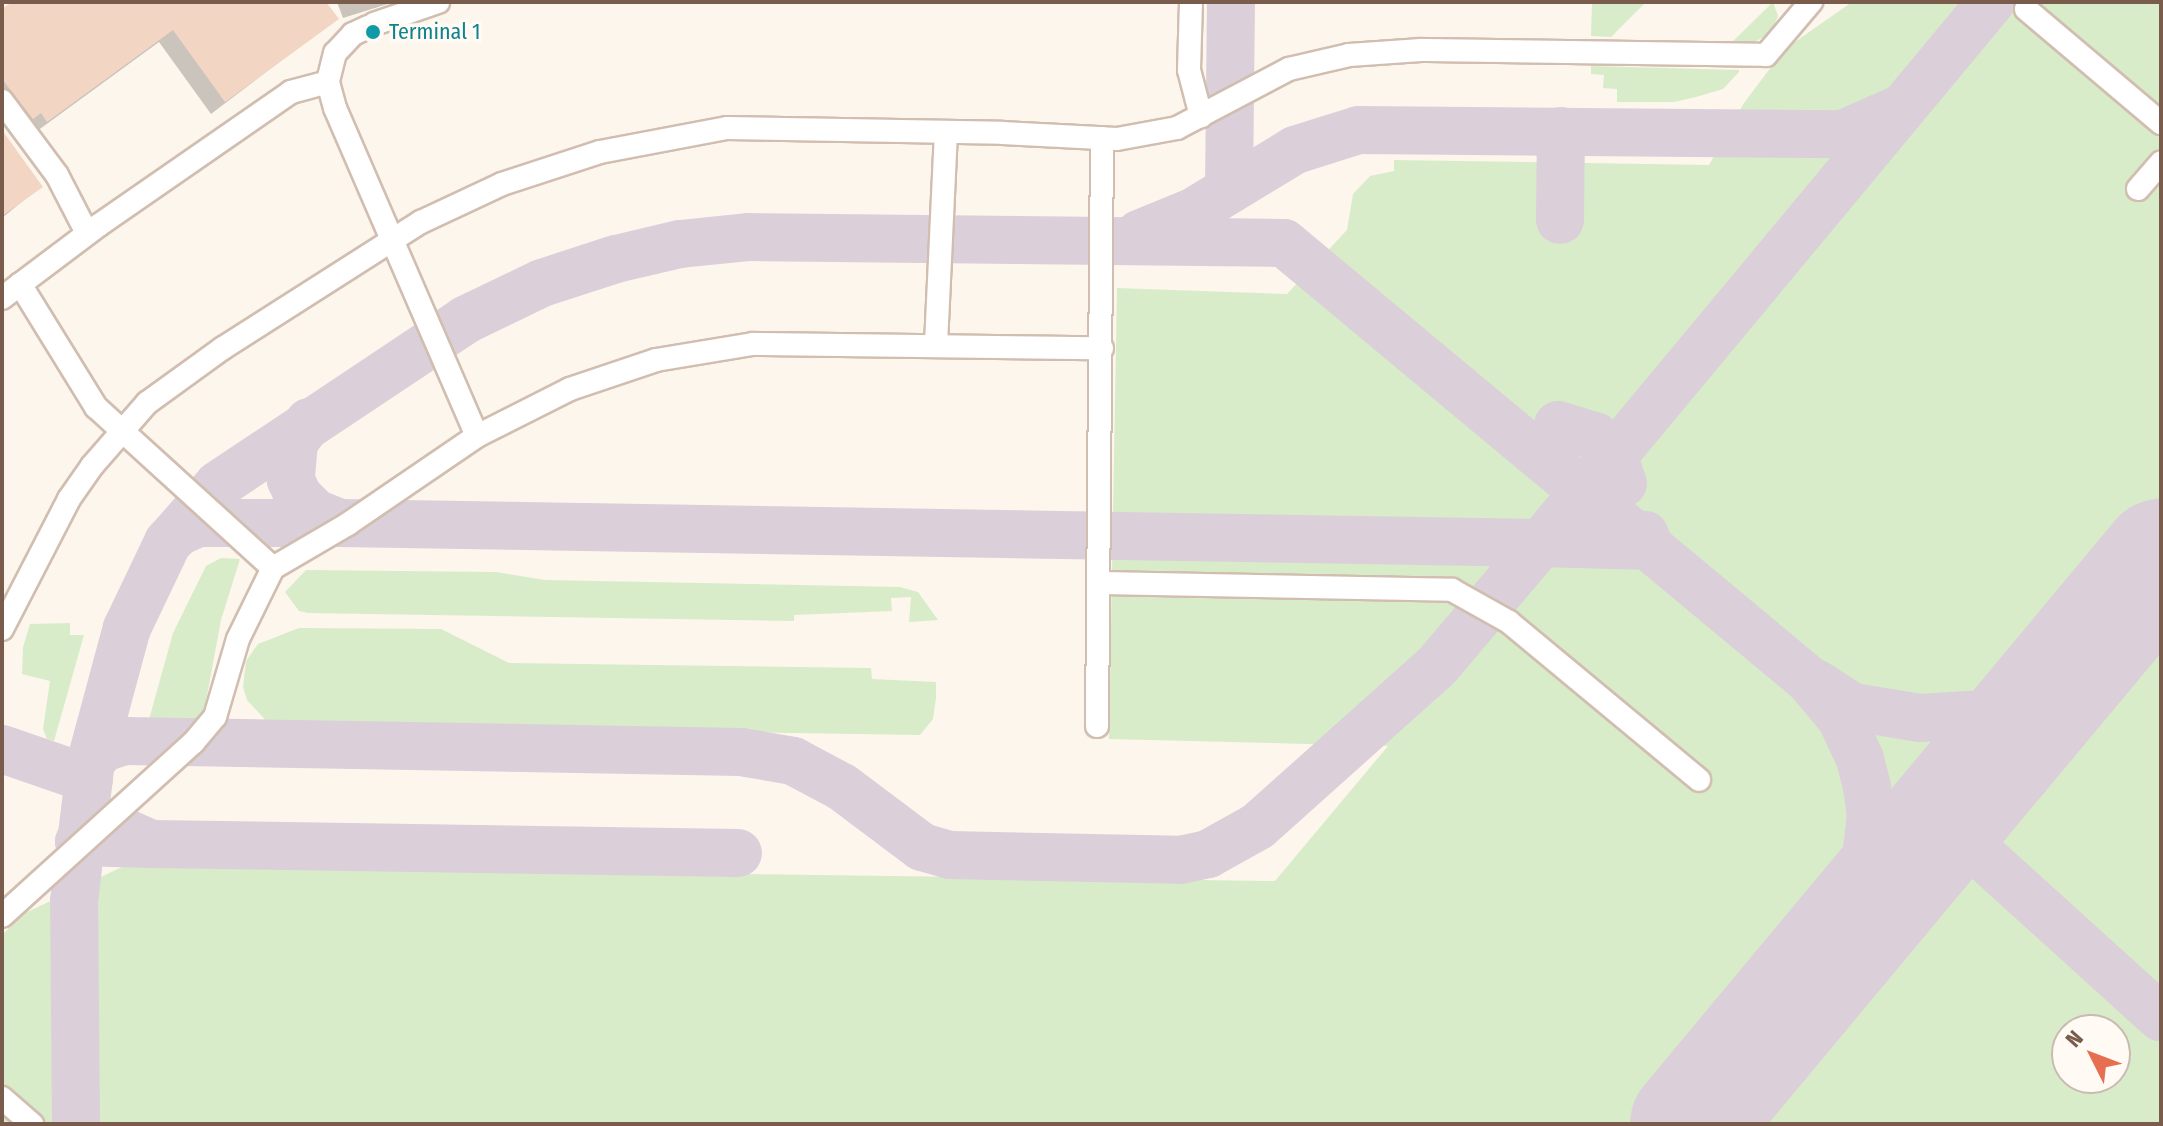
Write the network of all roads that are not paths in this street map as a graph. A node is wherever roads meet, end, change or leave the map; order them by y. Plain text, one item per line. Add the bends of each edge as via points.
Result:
1 (438, 2) edge
2 (1191, 2) edge
3 (1811, 2) edge
4 (2026, 9) dead end
5 (328, 82) junction
6 (6, 106) edge
7 (1201, 116) junction
8 (2161, 123) edge
9 (946, 132) junction
10 (1102, 138) junction
11 (2161, 163) edge
12 (2138, 189) dead end
13 (87, 233) junction
14 (391, 241) junction
15 (20, 284) junction
16 (2, 298) edge
17 (936, 344) junction
18 (1102, 348) junction
19 (122, 430) junction
20 (477, 436) junction
21 (273, 568) junction
22 (1100, 583) junction
23 (2, 629) edge
24 (1097, 726) dead end
25 (1699, 780) dead end
26 (2, 916) edge
27 (2, 1098) edge
28 (32, 1124) edge

1 - 5 lane via 353,34 335,53
2 - 7 lane via 1189,70
3 - 7 lane via 1766,55 1421,50 1349,55 1289,69
4 - 8 lane
5 - 13 lane via 291,92
5 - 14 lane
6 - 13 lane via 57,175
7 - 10 lane via 1177,128
9 - 10 lane
9 - 14 lane via 727,128 669,138 600,152 502,184
9 - 17 lane
10 - 18 lane
11 - 12 lane
13 - 15 lane
14 - 19 lane via 223,348 147,403
14 - 20 lane
15 - 16 lane
15 - 19 lane via 96,407
17 - 18 lane
17 - 20 lane via 753,344 656,360 570,389
18 - 22 lane
19 - 21 lane
19 - 23 lane via 69,499
20 - 21 lane
21 - 26 lane via 238,639 215,717
22 - 24 lane
22 - 25 lane via 1452,590 1509,622
27 - 28 lane

